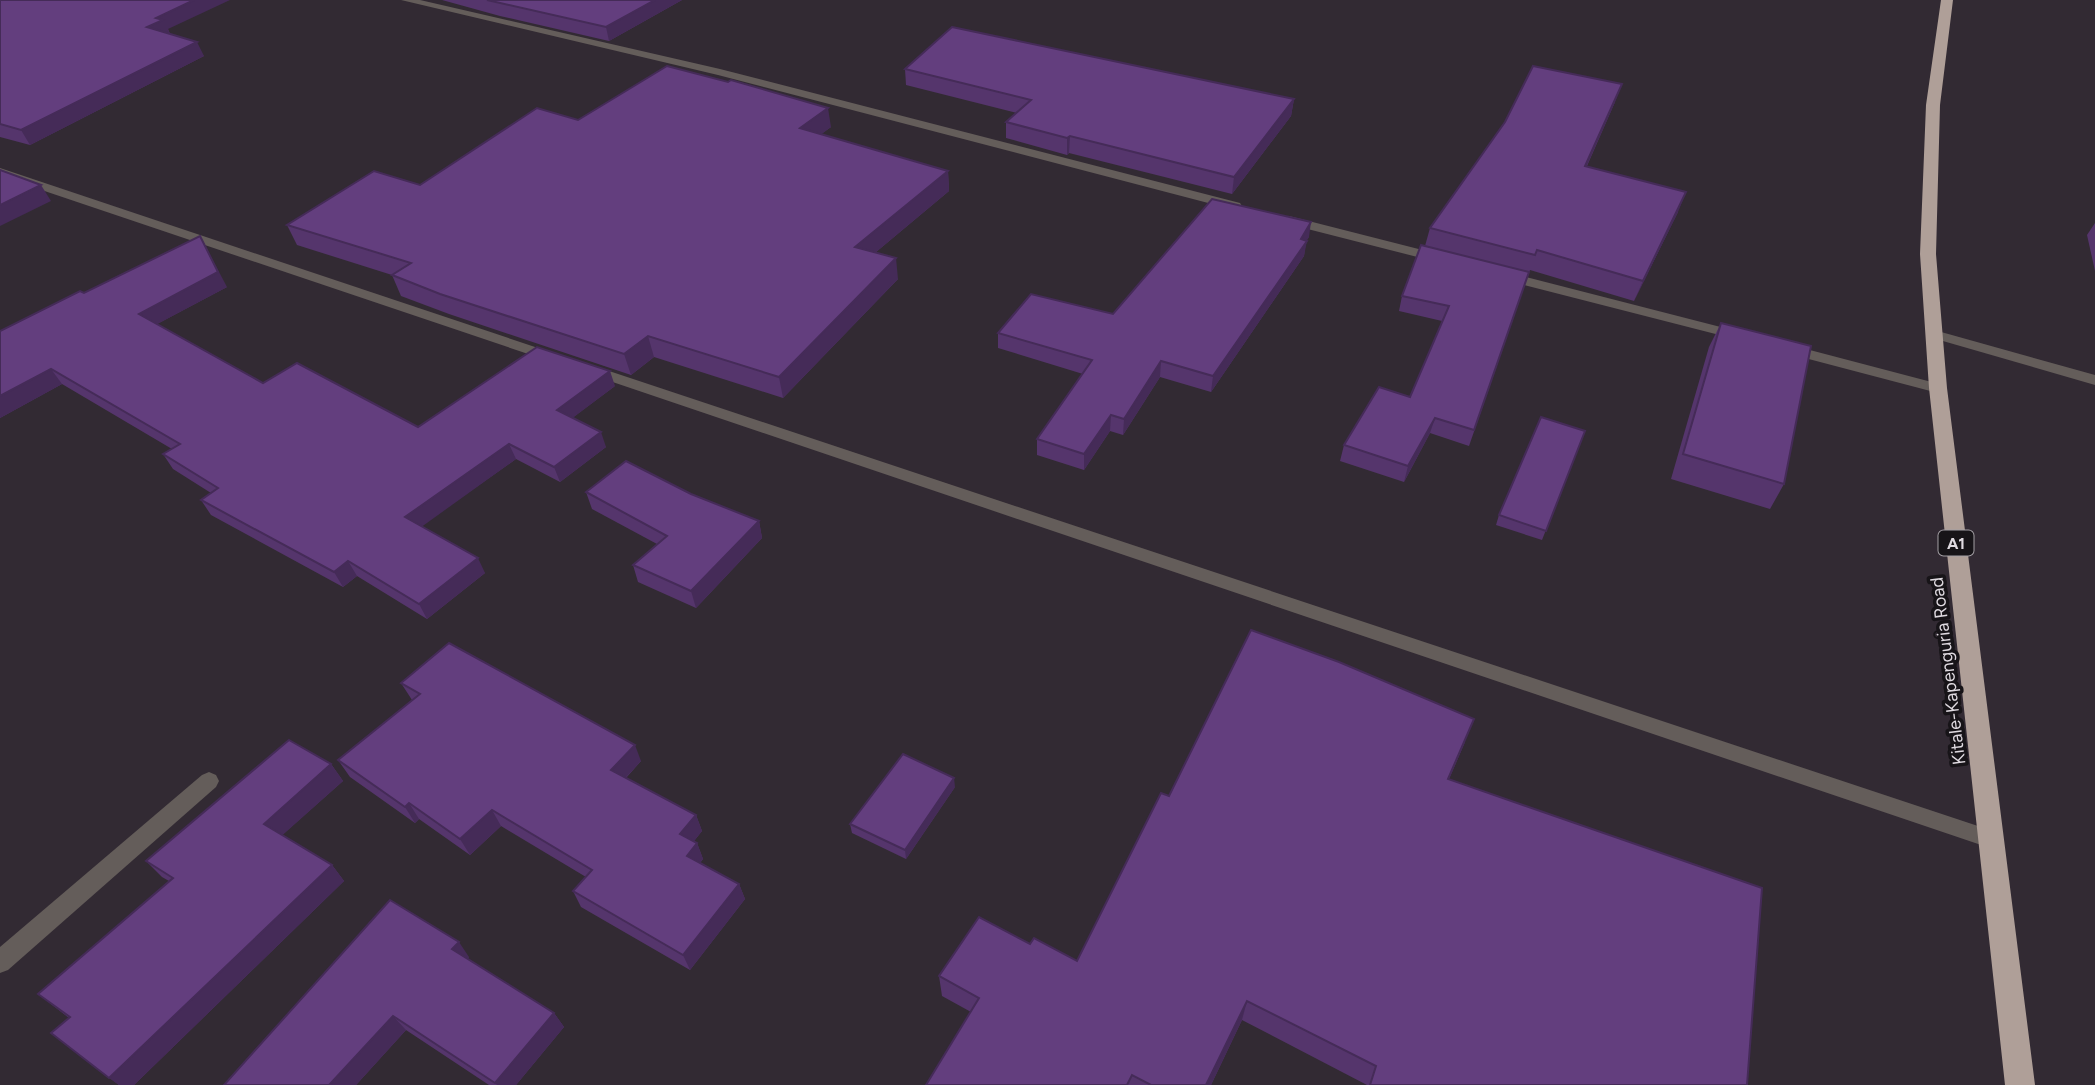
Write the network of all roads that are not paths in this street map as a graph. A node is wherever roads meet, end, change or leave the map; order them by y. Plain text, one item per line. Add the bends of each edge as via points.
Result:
1 (406, 0) edge
2 (1947, 0) edge
3 (0, 172) edge
4 (1248, 209) edge
5 (1275, 216) edge
6 (1451, 262) edge
7 (1492, 272) edge
8 (1934, 334) junction
9 (1749, 339) edge
10 (1776, 346) edge
11 (2095, 380) edge
12 (1938, 388) junction
13 (209, 781) dead end
14 (1990, 839) junction
15 (0, 962) edge
16 (2020, 1085) edge

1 - 4 street via 720,72
2 - 8 highway, Kitale-Kapenguria Road / A1 via 1928,177
3 - 14 street
5 - 6 street
7 - 9 street
8 - 11 street
8 - 12 highway, Kitale-Kapenguria Road / A1
10 - 12 street
12 - 14 highway, Kitale-Kapenguria Road / A1
13 - 15 street
14 - 16 highway, Kitale-Kapenguria Road / A1

